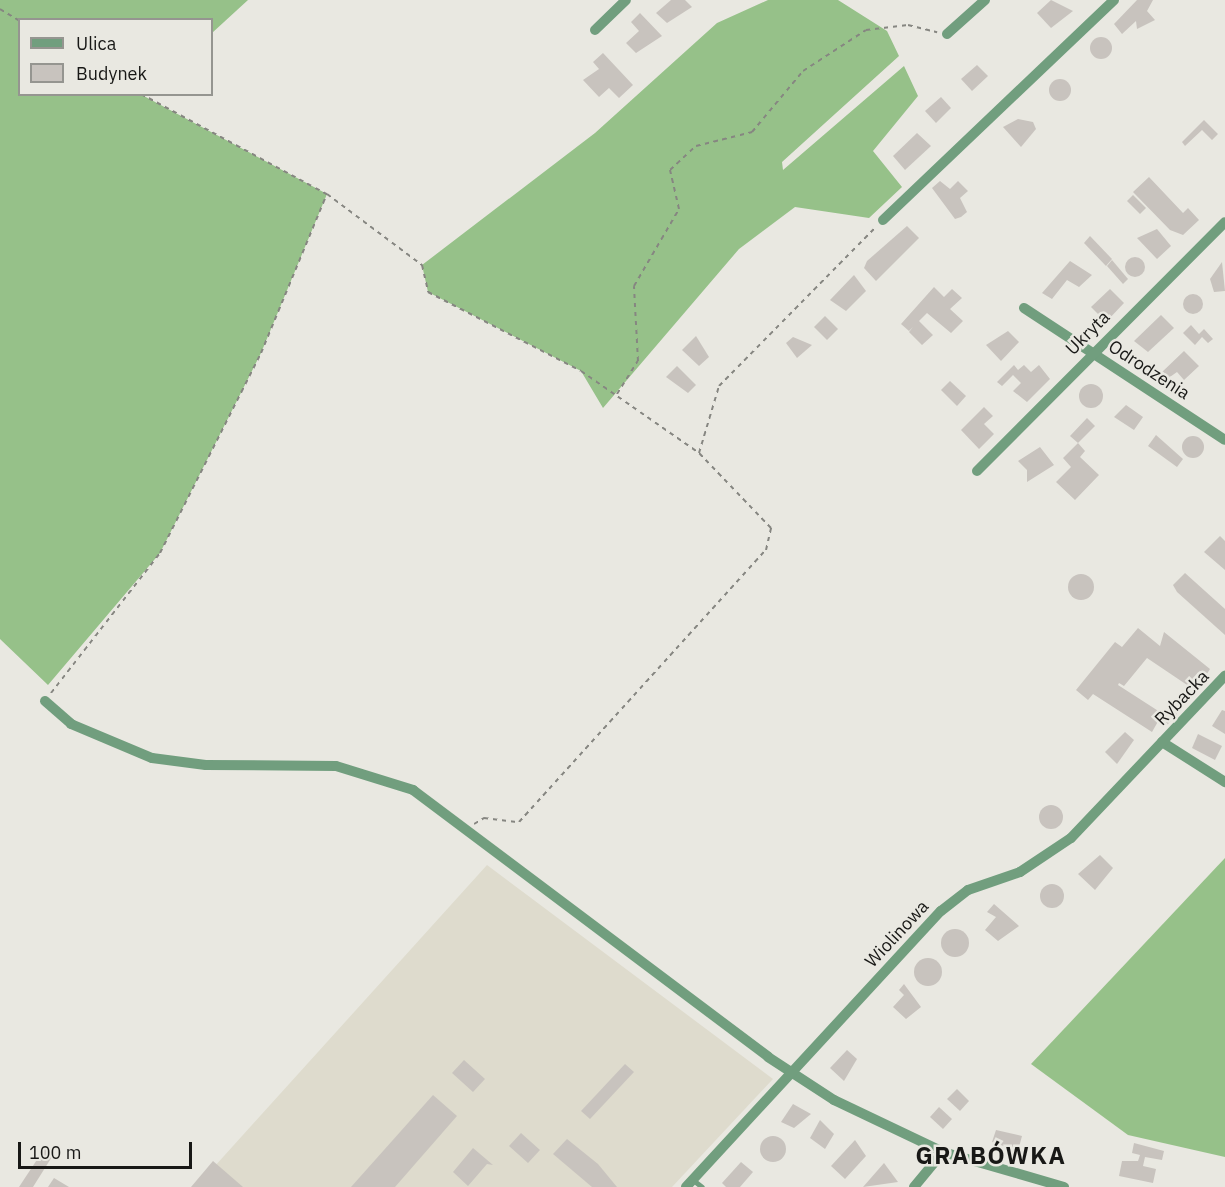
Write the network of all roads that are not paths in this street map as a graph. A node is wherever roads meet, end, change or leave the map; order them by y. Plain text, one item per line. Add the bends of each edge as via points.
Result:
1 (626, 0) edge
2 (985, 0) edge
3 (1114, 0) edge
4 (596, 30) dead end
5 (947, 34) road end
6 (883, 220) road end
7 (1225, 222) edge
8 (1024, 308) dead end
9 (1092, 352) junction
10 (1225, 440) edge
11 (977, 471) dead end
12 (1225, 676) edge
13 (45, 701) road end
14 (1162, 742) junction
15 (1225, 782) edge
16 (793, 1075) junction
17 (944, 1152) junction
18 (689, 1183) edge
19 (702, 1187) edge
20 (914, 1187) edge
21 (1064, 1187) edge

1 - 4 street
2 - 5 street
3 - 6 street
7 - 9 street, Ukryta
8 - 9 street, Odrodzenia
9 - 10 street, Odrodzenia
9 - 11 street, Ukryta
12 - 14 street, Rybacka
13 - 16 street via 71,724 152,758 354,769 413,790
14 - 15 street
14 - 16 street, Wiolinowa via 1071,838 1020,872 968,890 951,902
16 - 17 street via 856,1112
16 - 18 street, Wiolinowa
17 - 20 street
17 - 21 street
18 - 19 lane

